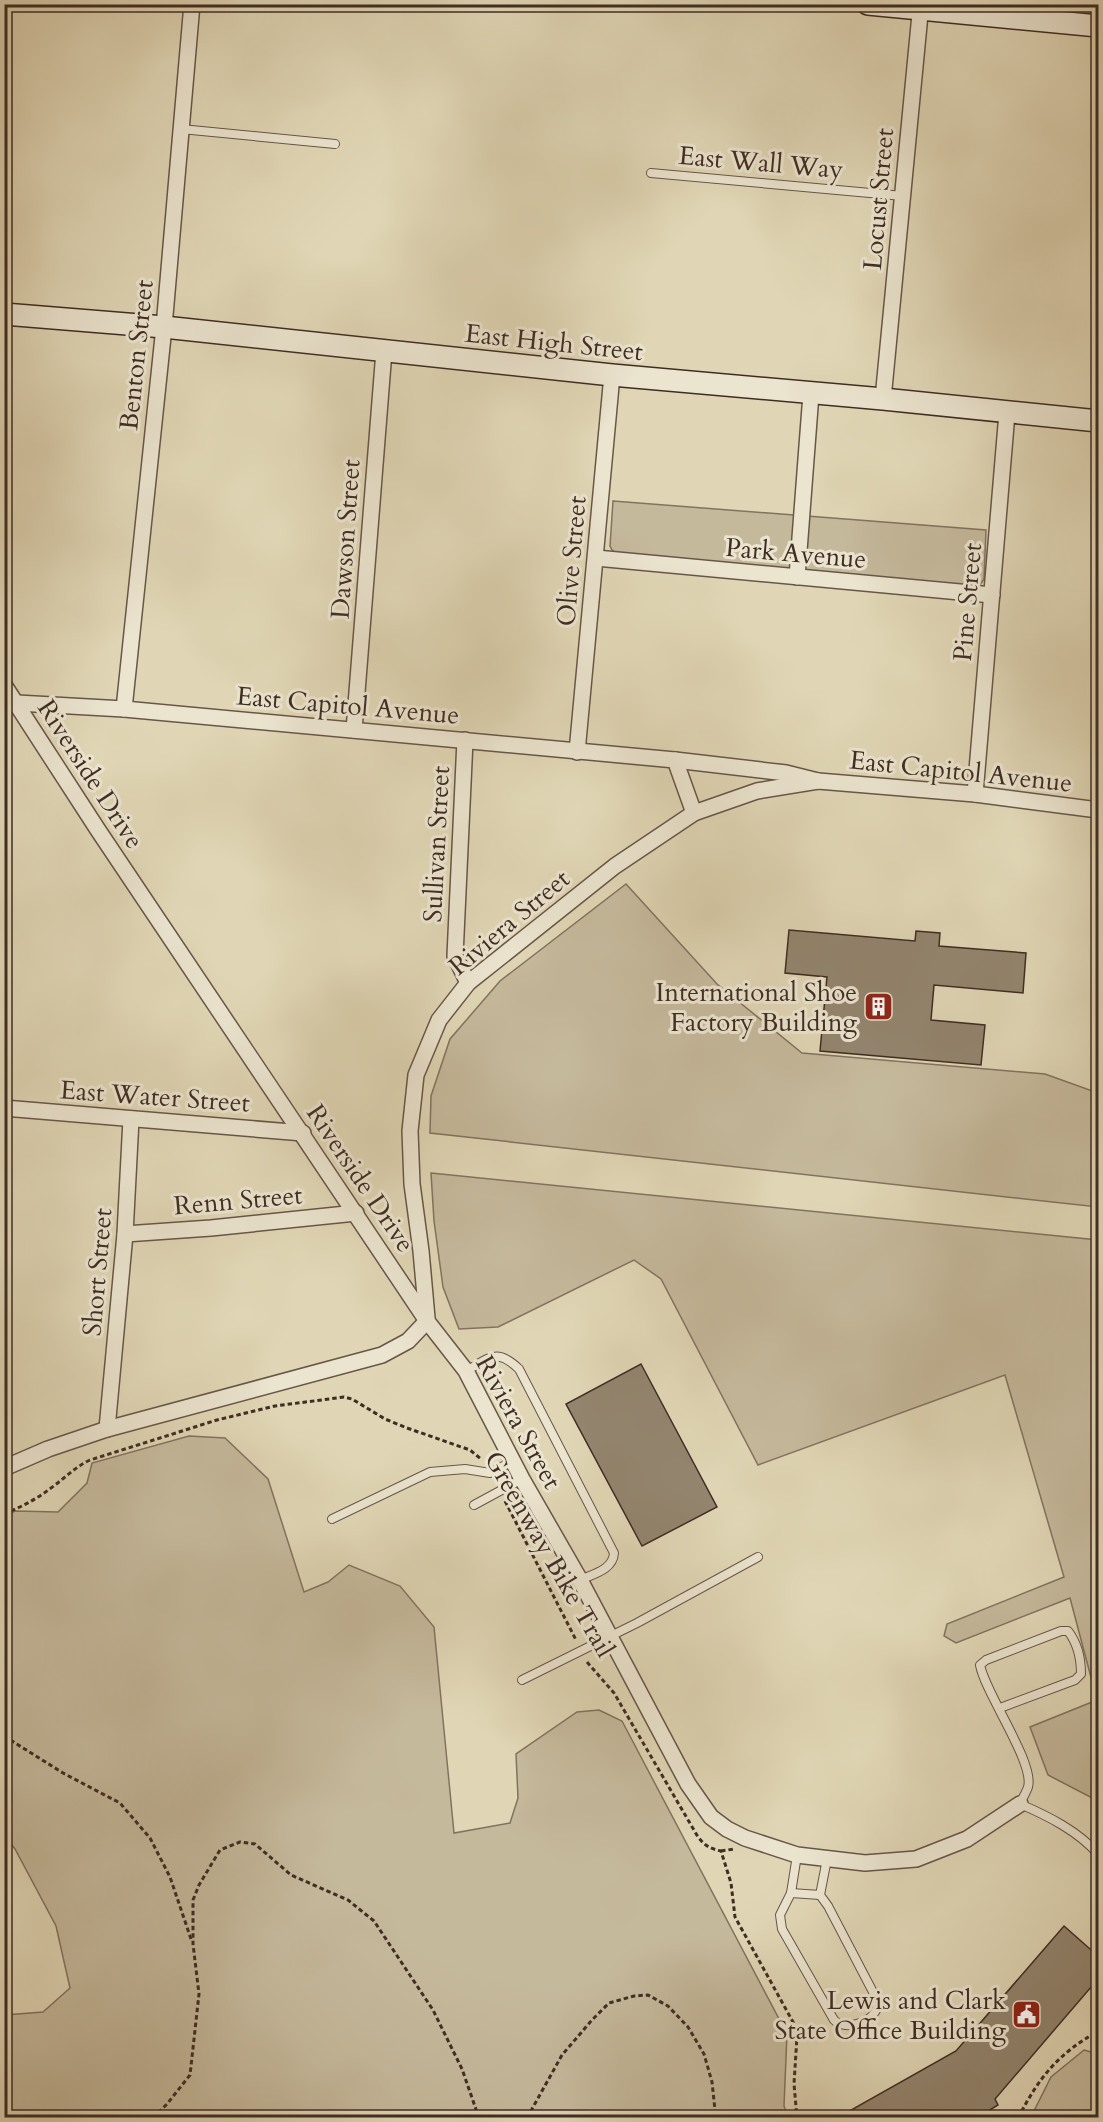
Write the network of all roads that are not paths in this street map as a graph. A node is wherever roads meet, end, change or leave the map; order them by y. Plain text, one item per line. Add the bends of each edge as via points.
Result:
1 (192, 4) edge
2 (868, 4) edge
3 (921, 7) edge
4 (1000, 11) edge
5 (1098, 26) edge
6 (181, 129) junction
7 (335, 144) dead end
8 (651, 173) dead end
9 (903, 196) junction
10 (4, 314) edge
11 (164, 327) junction
12 (384, 351) junction
13 (612, 375) junction
14 (811, 394) junction
15 (884, 399) junction
16 (1007, 413) junction
17 (1098, 421) edge
18 (596, 558) junction
19 (796, 577) junction
20 (992, 595) junction
21 (4, 685) edge
22 (16, 703) junction
23 (124, 709) junction
24 (354, 730) junction
25 (465, 740) junction
26 (577, 752) junction
27 (675, 760) junction
28 (818, 781) junction
29 (975, 794) junction
30 (1098, 810) edge
31 (694, 813) junction
32 (468, 983) junction
33 (4, 1108) edge
34 (131, 1119) junction
35 (303, 1133) junction
36 (356, 1213) junction
37 (125, 1234) junction
38 (427, 1321) junction
39 (466, 1371) junction
40 (107, 1429) junction
41 (513, 1461) junction
42 (4, 1468) edge
43 (522, 1479) junction
44 (474, 1505) dead end
45 (332, 1519) dead end
46 (758, 1557) dead end
47 (580, 1580) junction
48 (609, 1637) junction
49 (522, 1680) dead end
50 (1000, 1708) junction
51 (1020, 1804) junction
52 (1098, 1854) edge
53 (797, 1855) junction
54 (827, 1859) junction
55 (792, 1893) junction
56 (820, 1895) junction

1 - 6 street, Benton Street
2 - 3 main road
3 - 4 main road
3 - 9 street, Locust Street
4 - 5 main road
6 - 7 lane
6 - 11 street, Benton Street
8 - 9 lane, East Wall Way
9 - 15 street, Locust Street
10 - 11 main road, East High Street
11 - 12 main road, East High Street
11 - 23 street, Benton Street
12 - 13 main road, East High Street
12 - 24 street, Dawson Street
13 - 14 main road, East High Street
13 - 18 street, Olive Street
14 - 15 main road, East High Street
14 - 19 street
15 - 16 main road, East High Street
16 - 17 main road, East High Street
16 - 20 street, Pine Street
18 - 19 street, Park Avenue
18 - 26 street, Olive Street
19 - 20 street, Park Avenue
20 - 29 street, Pine Street
21 - 22 street, Riverside Drive
22 - 23 street, East Capitol Avenue
22 - 35 street, Riverside Drive
23 - 24 street, East Capitol Avenue
24 - 25 street, East Capitol Avenue
25 - 26 street, East Capitol Avenue
25 - 32 street, Sullivan Street via 455,956
26 - 27 street, East Capitol Avenue
27 - 28 street, East Capitol Avenue via 786,773
27 - 31 street
28 - 29 street, East Capitol Avenue
28 - 31 street, East Capitol Avenue via 757,791
29 - 30 street, East Capitol Avenue
31 - 32 street, Riviera Street via 615,866
32 - 38 street, Riviera Street via 439,1020 416,1075 410,1131 412,1184
33 - 34 street, East Water Street
34 - 35 street, East Water Street
34 - 37 street, Short Street
35 - 36 street, Riverside Drive
36 - 37 street, Renn Street
36 - 38 street, Riverside Drive
37 - 40 street, Short Street
38 - 39 street, Riviera Street
38 - 40 street via 408,1341 382,1355
39 - 41 street, Riviera Street
39 - 47 lane via 494,1356 507,1358 519,1369 614,1553 614,1561 608,1567
40 - 42 street
41 - 43 street, Riviera Street
41 - 45 lane via 490,1473 465,1469 430,1472
43 - 44 lane
43 - 47 street, Riviera Street
46 - 48 lane
47 - 48 street, Riviera Street
48 - 49 lane
48 - 53 street, Riviera Street via 688,1784 711,1817 745,1838
50 - 50 lane via 982,1677 980,1665 1068,1631 1075,1640 1081,1674 1075,1680
50 - 51 lane via 1026,1767 1029,1785
51 - 52 lane via 1087,1840
51 - 54 street, Riviera Street via 967,1839 916,1859 866,1863
53 - 54 street, Riviera Street
53 - 55 lane
54 - 56 lane
55 - 56 lane
55 - 56 lane via 780,1915 782,1929 834,2020 846,2026 877,2009 874,1994

